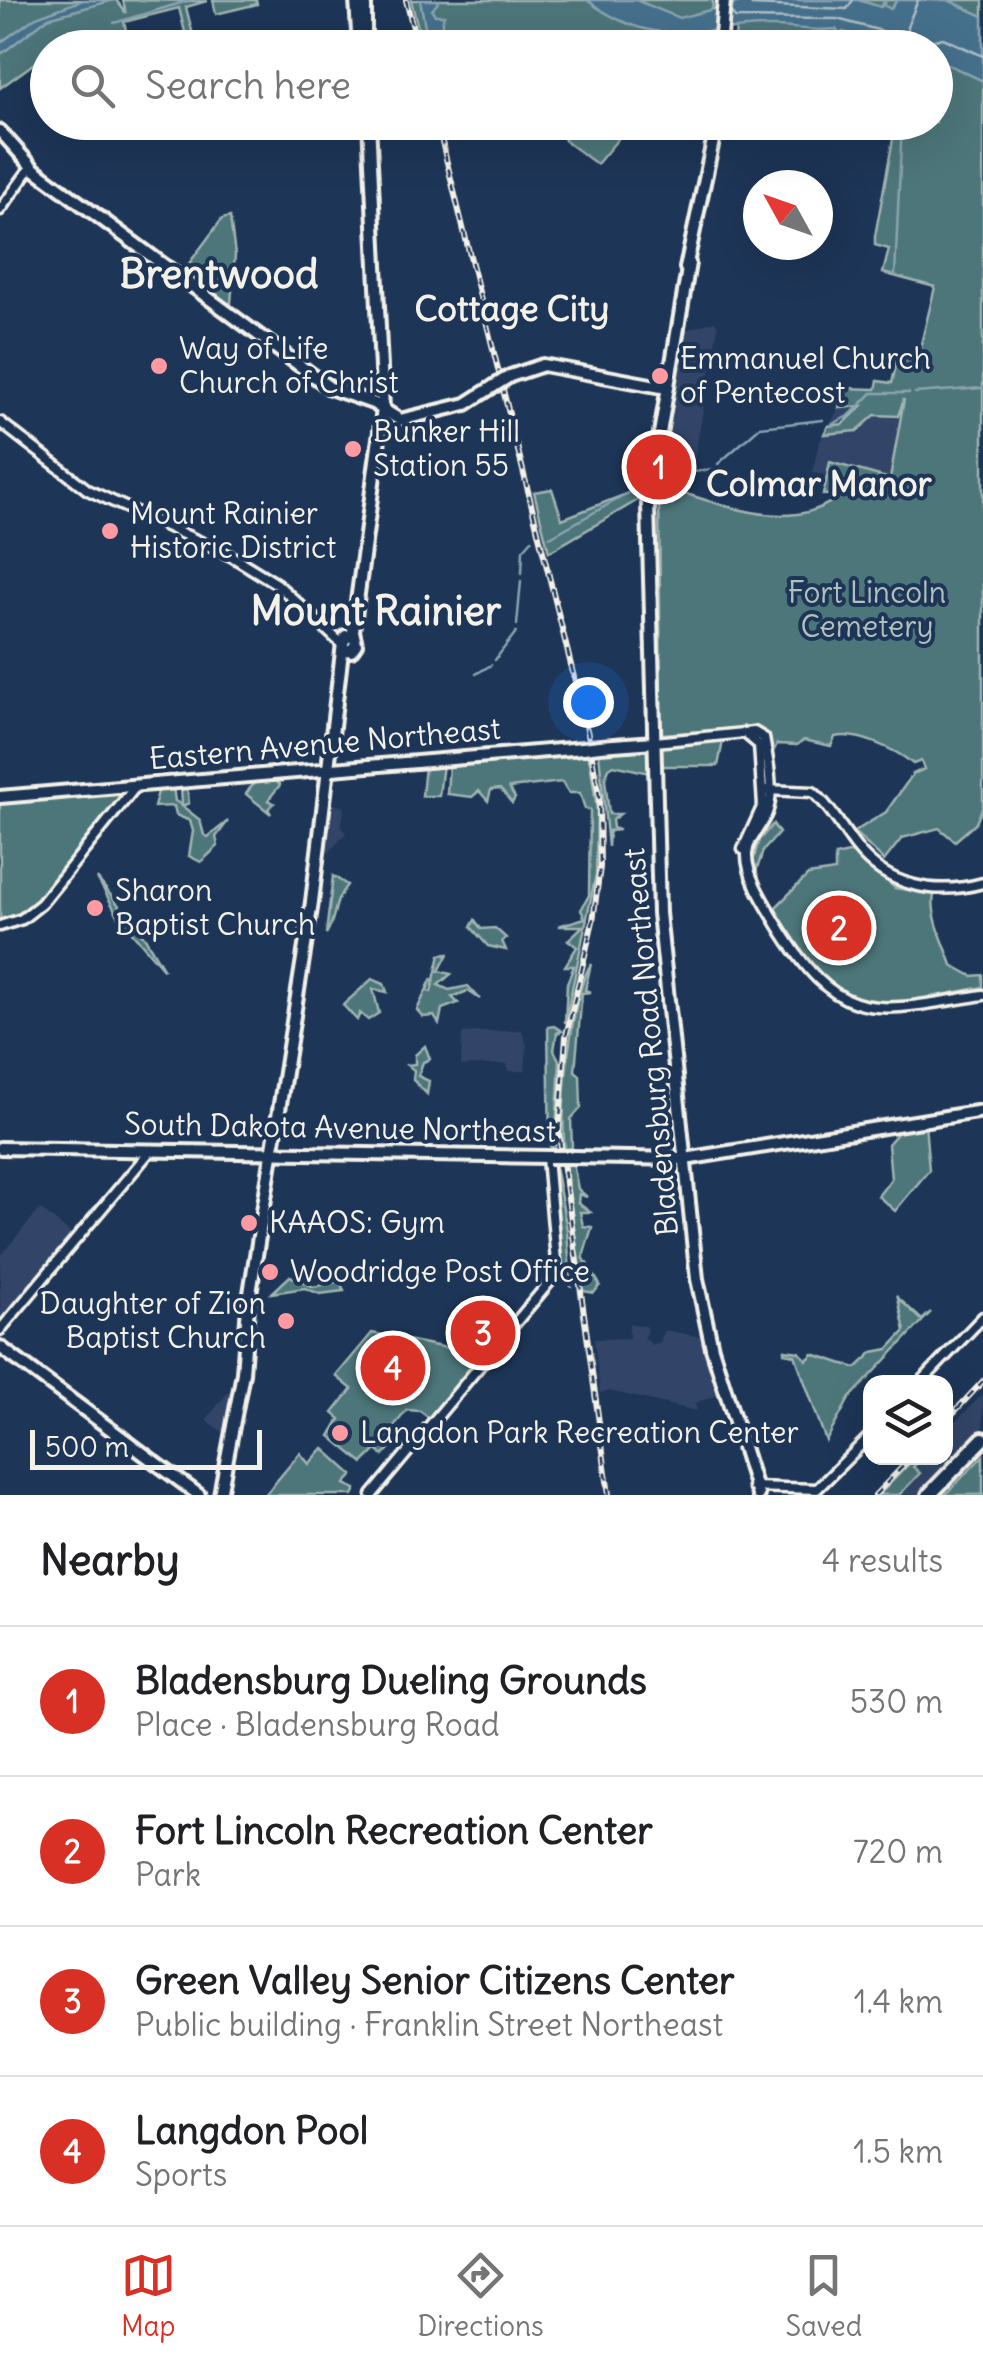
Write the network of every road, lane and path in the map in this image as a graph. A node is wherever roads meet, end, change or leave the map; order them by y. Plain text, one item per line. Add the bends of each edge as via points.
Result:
1 (356, 0) edge
2 (364, 0) edge
3 (722, 0) edge
4 (360, 30) edge
5 (363, 30) edge
6 (719, 30) edge
7 (0, 131) edge
8 (367, 140) edge
9 (711, 140) edge
10 (31, 167) junction
11 (0, 210) edge
12 (667, 388) junction
13 (380, 407) junction
14 (406, 419) junction
15 (0, 422) edge
16 (380, 450) junction
17 (346, 641) junction
18 (654, 742) junction
19 (330, 769) junction
20 (136, 786) junction
21 (766, 790) junction
22 (0, 797) edge
23 (983, 883) edge
24 (0, 926) edge
25 (983, 998) edge
26 (983, 1108) edge
27 (0, 1148) edge
28 (152, 1150) junction
29 (273, 1152) junction
30 (683, 1156) junction
31 (548, 1157) junction
32 (983, 1317) edge
33 (0, 1330) edge
34 (707, 1330) junction
35 (719, 1340) dead end
36 (0, 1348) edge
37 (928, 1375) edge
38 (738, 1438) junction
39 (863, 1443) edge
40 (983, 1443) edge
41 (755, 1491) edge
42 (199, 1495) edge
43 (223, 1495) edge
44 (372, 1495) edge
45 (928, 1495) edge
46 (936, 1495) edge

1 - 4 main road
2 - 5 main road
3 - 6 main road
7 - 10 main road
8 - 13 main road
9 - 12 main road, Bladensburg Road Northeast
10 - 11 street
10 - 13 main road via 292,362 330,388
12 - 14 main road, bridge via 543,365 511,375 466,404
12 - 18 main road, Bladensburg Road Northeast via 651,498
13 - 14 main road
13 - 16 main road
13 - 17 main road
14 - 16 main road
15 - 17 street via 88,490 259,572
16 - 17 main road
17 - 19 main road
18 - 19 main road, Eastern Avenue Northeast, bridge
18 - 21 street via 743,733 758,741
18 - 30 main road, Bladensburg Road Northeast via 659,912
19 - 20 main road, Eastern Avenue Northeast
19 - 29 main road
20 - 22 main road, Eastern Avenue Northeast
20 - 24 street via 41,904
21 - 23 street via 816,794 864,856 899,880 940,890
21 - 25 street via 769,809 748,848 750,869 824,988 840,1001 891,1008
26 - 30 main road, South Dakota Avenue Northeast
27 - 28 main road, South Dakota Avenue Northeast
28 - 29 main road, South Dakota Avenue Northeast
28 - 33 street
29 - 31 main road, South Dakota Avenue Northeast
29 - 43 main road
30 - 31 main road, South Dakota Avenue Northeast, bridge
30 - 34 main road, Bladensburg Road Northeast
30 - 38 main road, Bladensburg Road Northeast via 698,1309
31 - 44 street via 555,1276
32 - 37 street
34 - 35 main road
34 - 38 main road, Bladensburg Road Northeast
36 - 42 main road
38 - 41 main road, Bladensburg Road Northeast
39 - 41 street via 820,1488
40 - 45 highway
40 - 46 highway

